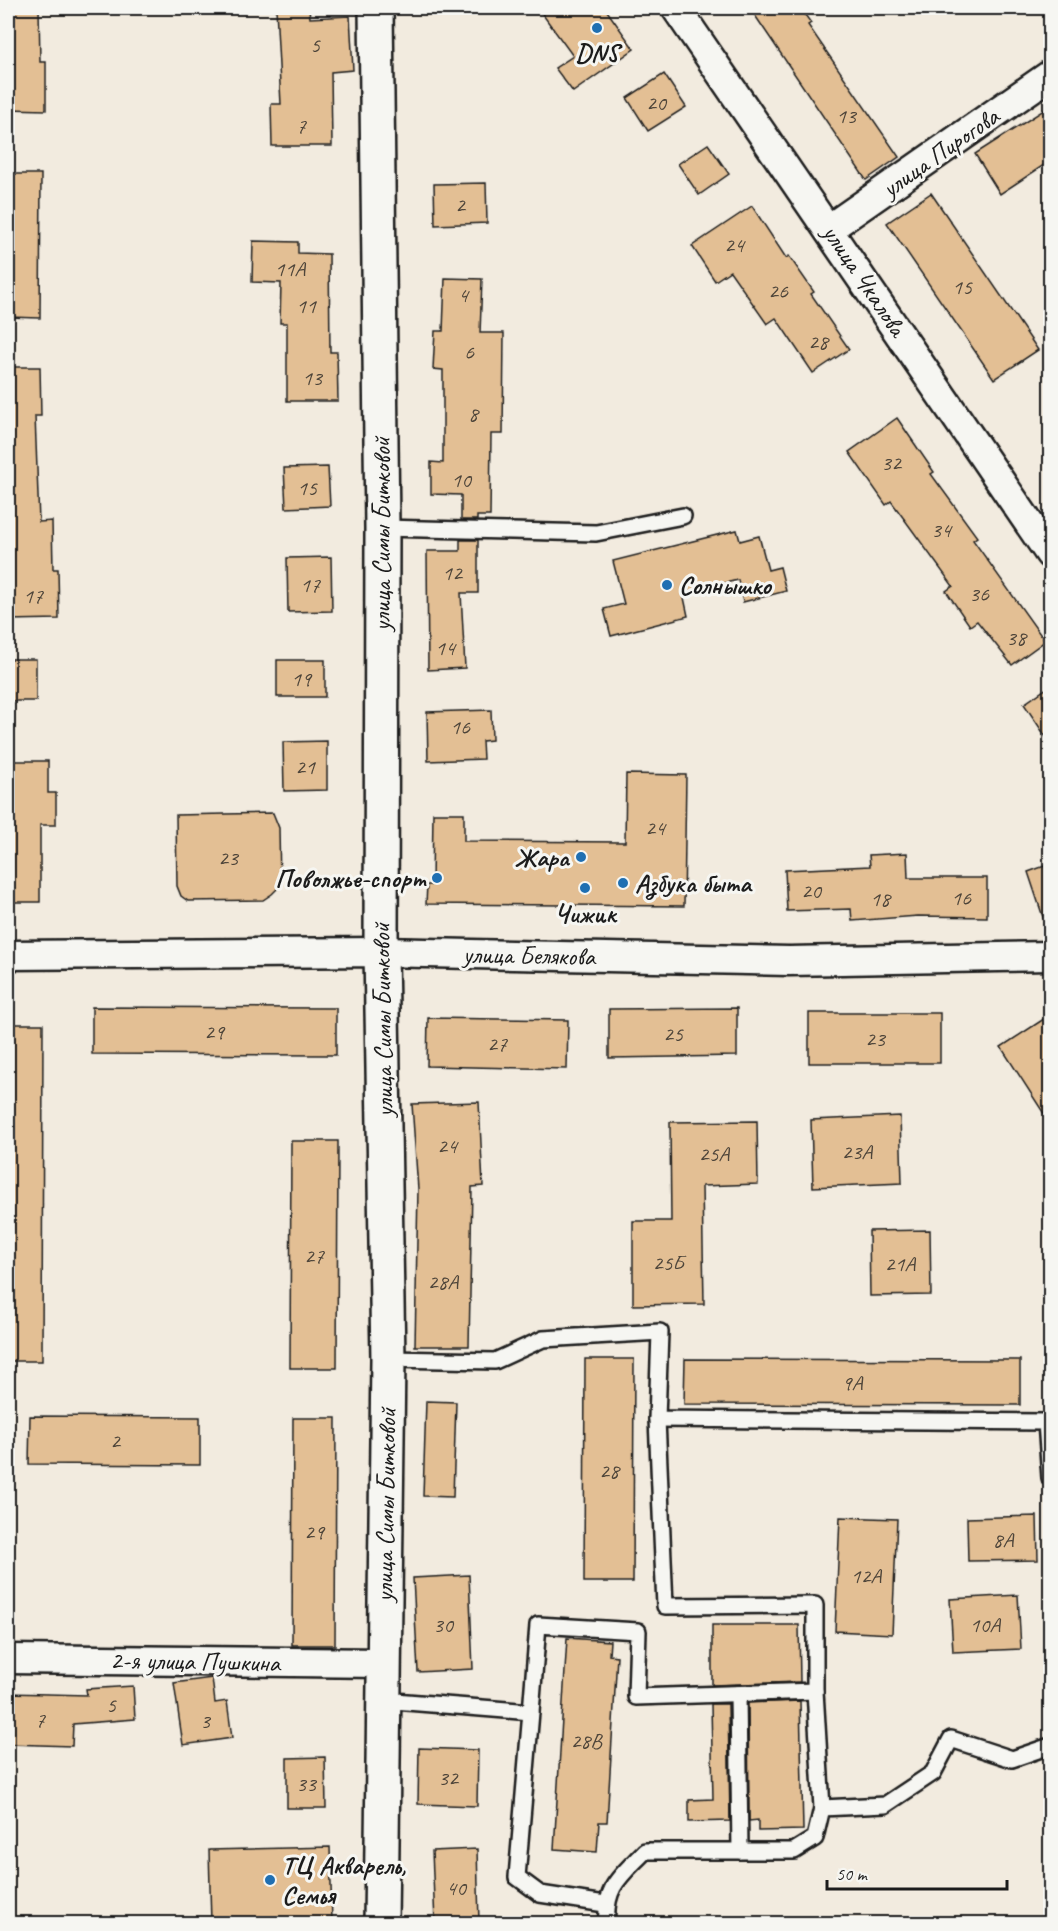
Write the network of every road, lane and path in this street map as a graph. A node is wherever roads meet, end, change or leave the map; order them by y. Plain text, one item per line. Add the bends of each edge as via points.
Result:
1 (376, 8) edge
2 (676, 8) edge
3 (1050, 75) edge
4 (830, 228) junction
5 (683, 516) dead end
6 (382, 528) junction
7 (1050, 554) edge
8 (381, 952) junction
9 (8, 955) edge
10 (1050, 956) edge
11 (388, 1359) junction
12 (657, 1419) junction
13 (1050, 1478) edge
14 (8, 1659) edge
15 (383, 1663) junction
16 (815, 1691) junction
17 (738, 1694) junction
18 (382, 1700) junction
19 (531, 1712) junction
20 (1050, 1746) edge
21 (822, 1808) junction
22 (740, 1851) junction
23 (605, 1904) junction
24 (381, 1923) edge
25 (607, 1923) edge

1 - 6 street, улица Симы Битковой
2 - 4 street, улица Чкалова
3 - 4 street, улица Пирогова
4 - 7 street, улица Чкалова
5 - 6 lane via 596,533
6 - 8 street, улица Симы Битковой
8 - 9 street, улица Белякова
8 - 10 street, улица Белякова via 789,961
8 - 11 street, улица Симы Битковой
11 - 12 lane via 495,1361 543,1339 660,1332
11 - 15 street, улица Симы Битковой
12 - 13 lane via 1046,1422
12 - 16 lane via 665,1606 815,1605
14 - 15 street, 2-я улица Пушкина
15 - 18 street, улица Симы Битковой
16 - 17 lane
16 - 21 lane
17 - 19 lane via 636,1697 638,1631 538,1625
17 - 22 lane
18 - 19 lane
18 - 24 street, улица Симы Битковой
19 - 23 lane via 517,1877 540,1894
20 - 21 lane via 1012,1759 951,1739 933,1773 885,1804
21 - 22 lane via 815,1838 794,1851
22 - 23 lane via 645,1851 616,1882
23 - 25 lane

